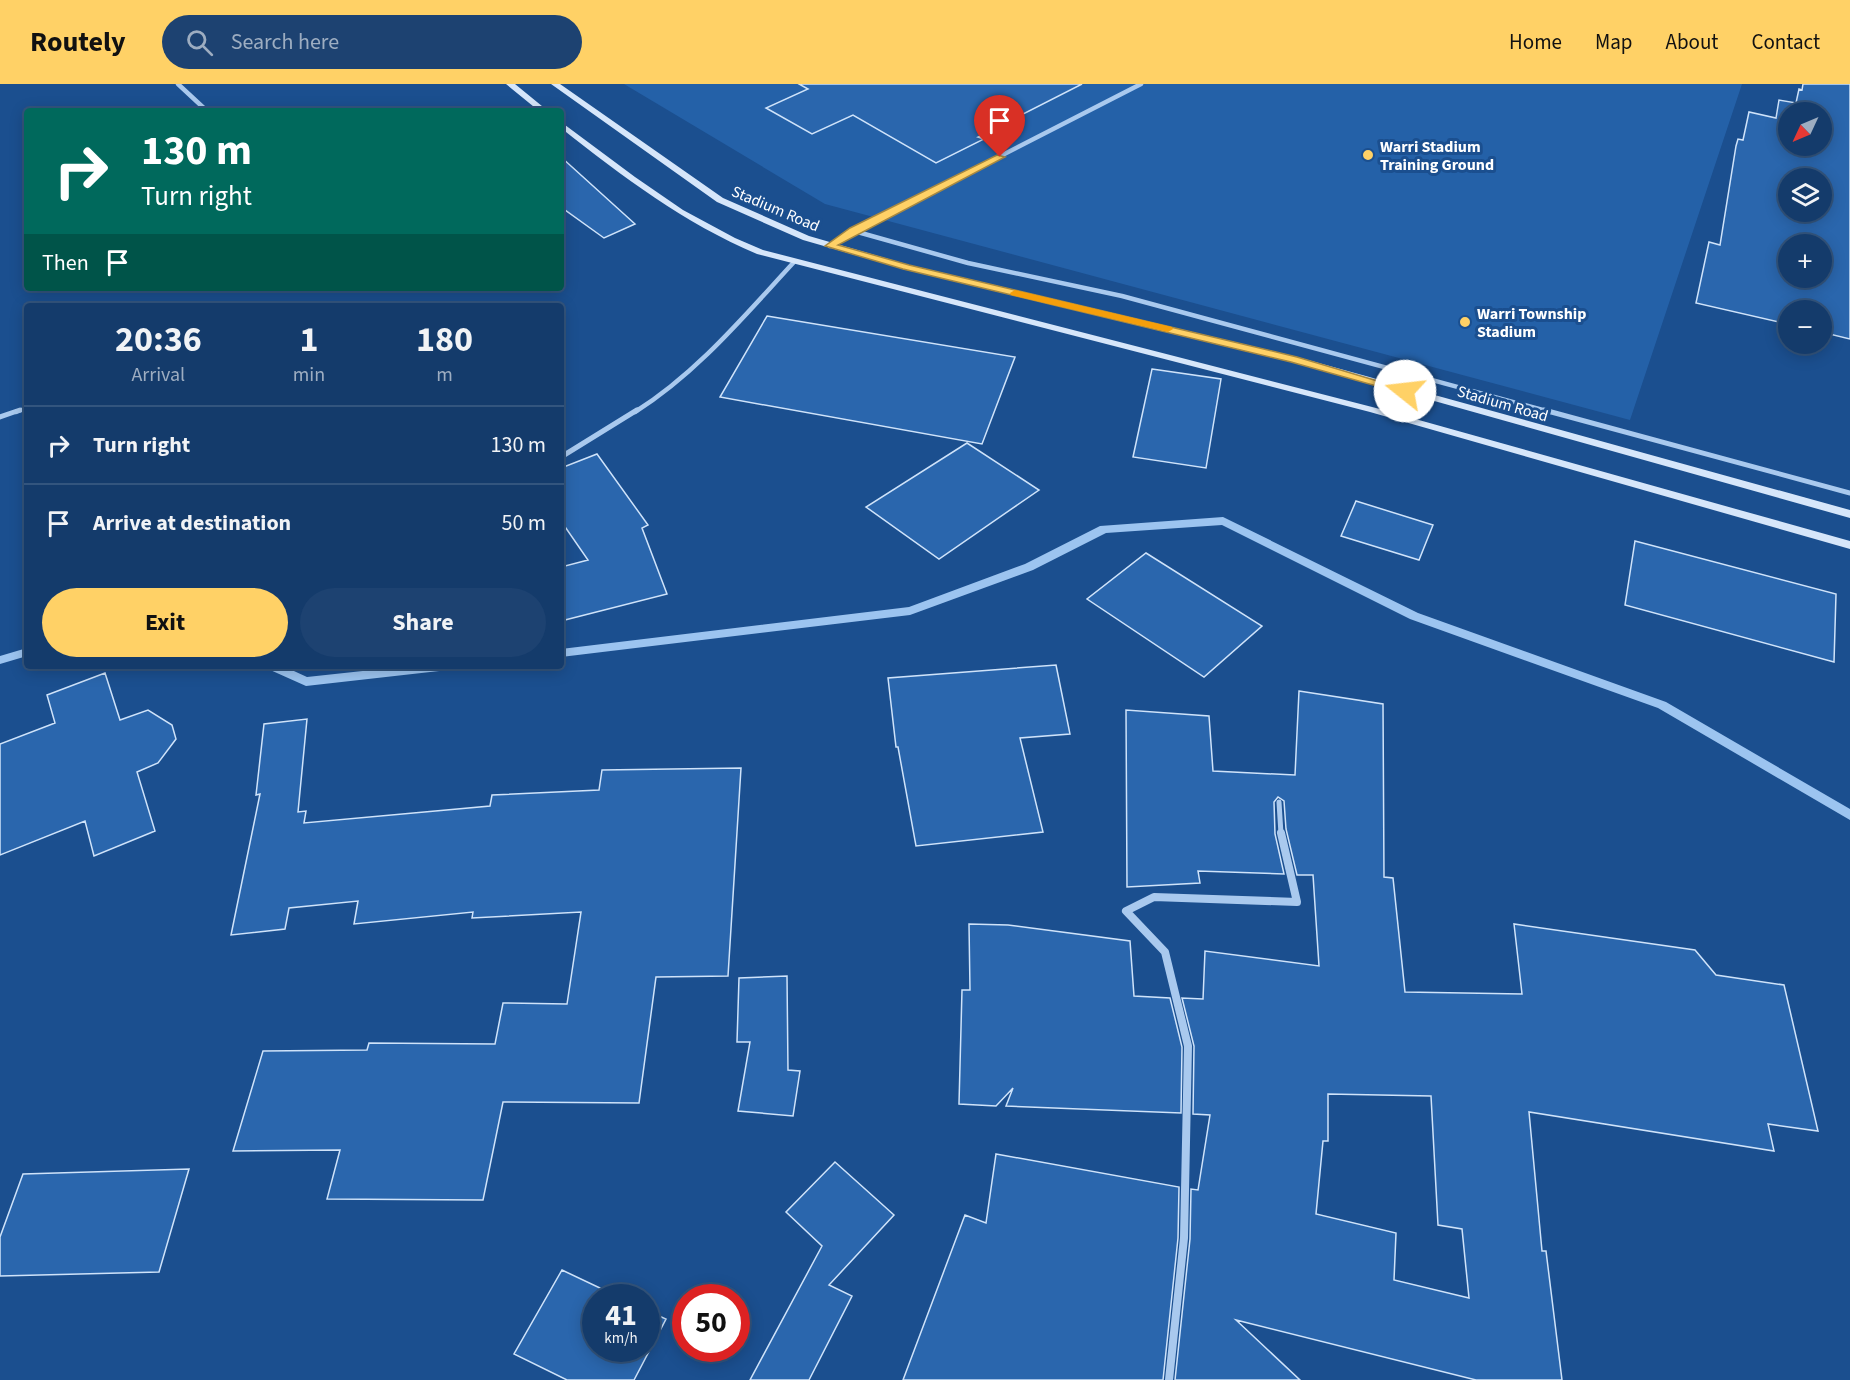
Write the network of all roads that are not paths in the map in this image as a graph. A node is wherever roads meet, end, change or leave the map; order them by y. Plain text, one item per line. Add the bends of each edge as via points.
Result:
1 (178, 84) edge
2 (510, 84) edge
3 (555, 84) edge
4 (1141, 84) edge
5 (204, 108) edge
6 (540, 108) edge
7 (564, 126) edge
8 (854, 231) junction
9 (830, 246) junction
10 (794, 262) junction
11 (24, 409) edge
12 (0, 417) edge
13 (564, 455) edge
14 (1850, 493) edge
15 (1850, 514) edge
16 (1850, 545) edge
17 (1279, 802) dead end
18 (1169, 1380) edge

1 - 5 street
2 - 6 main road
3 - 9 main road, Stadium Road via 720,200
4 - 8 street
7 - 10 main road via 652,195 720,237
8 - 9 street
8 - 14 street via 968,263 1122,296
9 - 15 main road, Stadium Road via 1294,359
10 - 13 street via 719,344 652,401
10 - 16 main road via 1373,410
11 - 12 street
17 - 18 street via 1282,844 1297,902 1154,897 1126,911 1165,952 1188,1046 1184,1238

